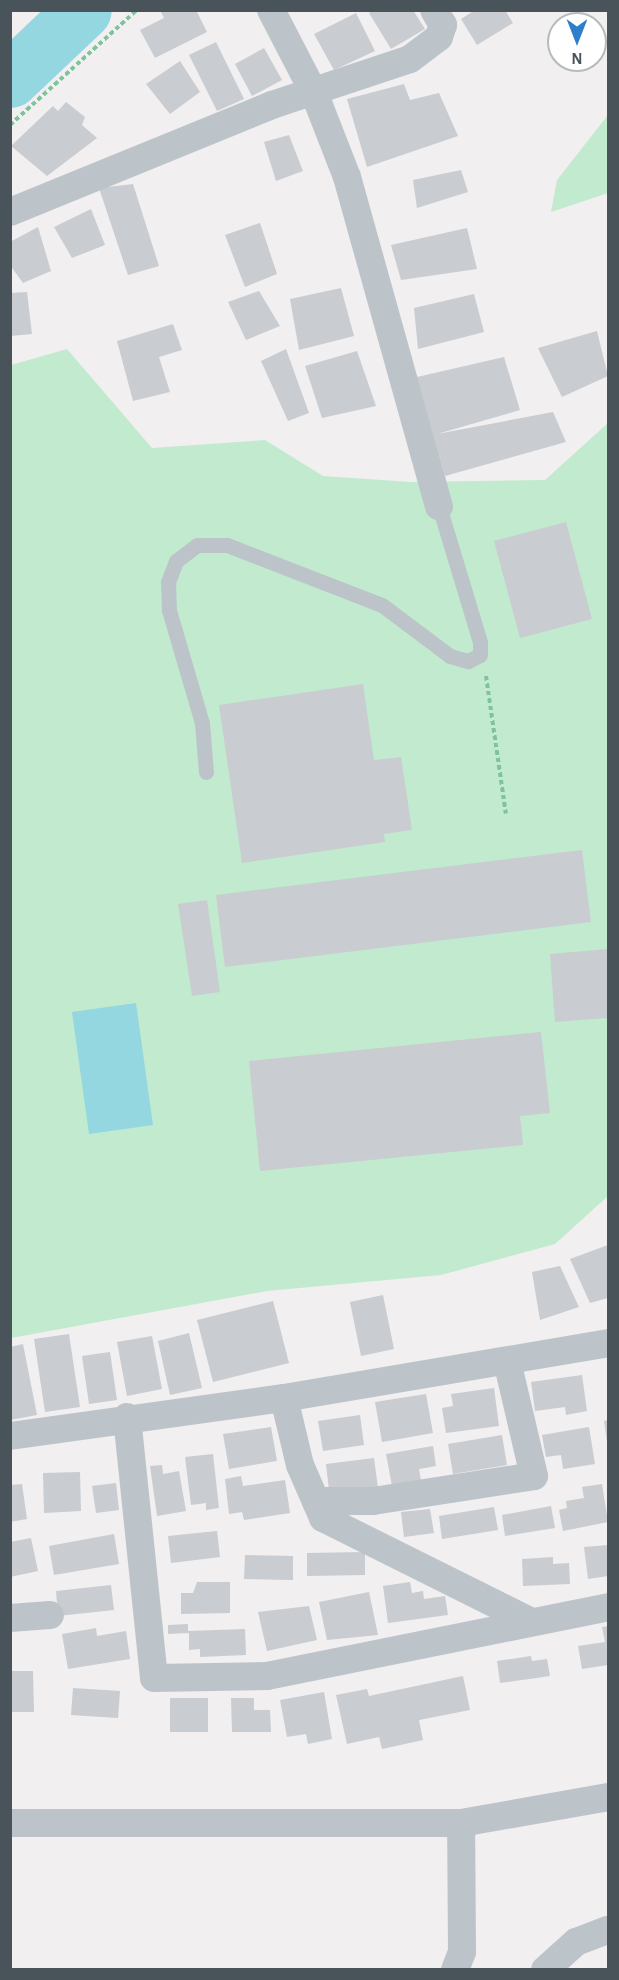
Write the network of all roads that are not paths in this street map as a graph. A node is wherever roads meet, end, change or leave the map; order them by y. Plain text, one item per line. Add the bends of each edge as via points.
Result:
1 (271, 10) edge
2 (434, 10) edge
3 (315, 95) junction
4 (10, 212) edge
5 (439, 506) joint
6 (207, 772) dead end
7 (609, 1343) edge
8 (507, 1361) junction
9 (284, 1398) junction
10 (127, 1417) junction
11 (10, 1436) edge
12 (316, 1501) junction
13 (609, 1607) edge
14 (50, 1616) dead end
15 (10, 1618) edge
16 (530, 1621) junction
17 (609, 1797) edge
18 (10, 1823) edge
19 (461, 1823) junction
20 (609, 1930) edge
21 (455, 1970) edge
22 (545, 1970) edge

1 - 3 street
2 - 3 street via 443,25 425,51
3 - 4 street via 272,105
3 - 5 street via 347,177
5 - 6 lane via 480,642 480,655 468,661 450,656 381,605 227,545 197,545 176,561 168,582 169,610 202,723
7 - 8 street
8 - 9 street
8 - 12 street via 534,1476 373,1501
9 - 10 street
9 - 12 street via 300,1465
10 - 11 street
10 - 16 street via 154,1678 267,1676
12 - 16 street via 323,1518
13 - 16 street
14 - 15 street
17 - 19 street
18 - 19 street
19 - 21 street via 462,1952
20 - 22 street via 576,1942

